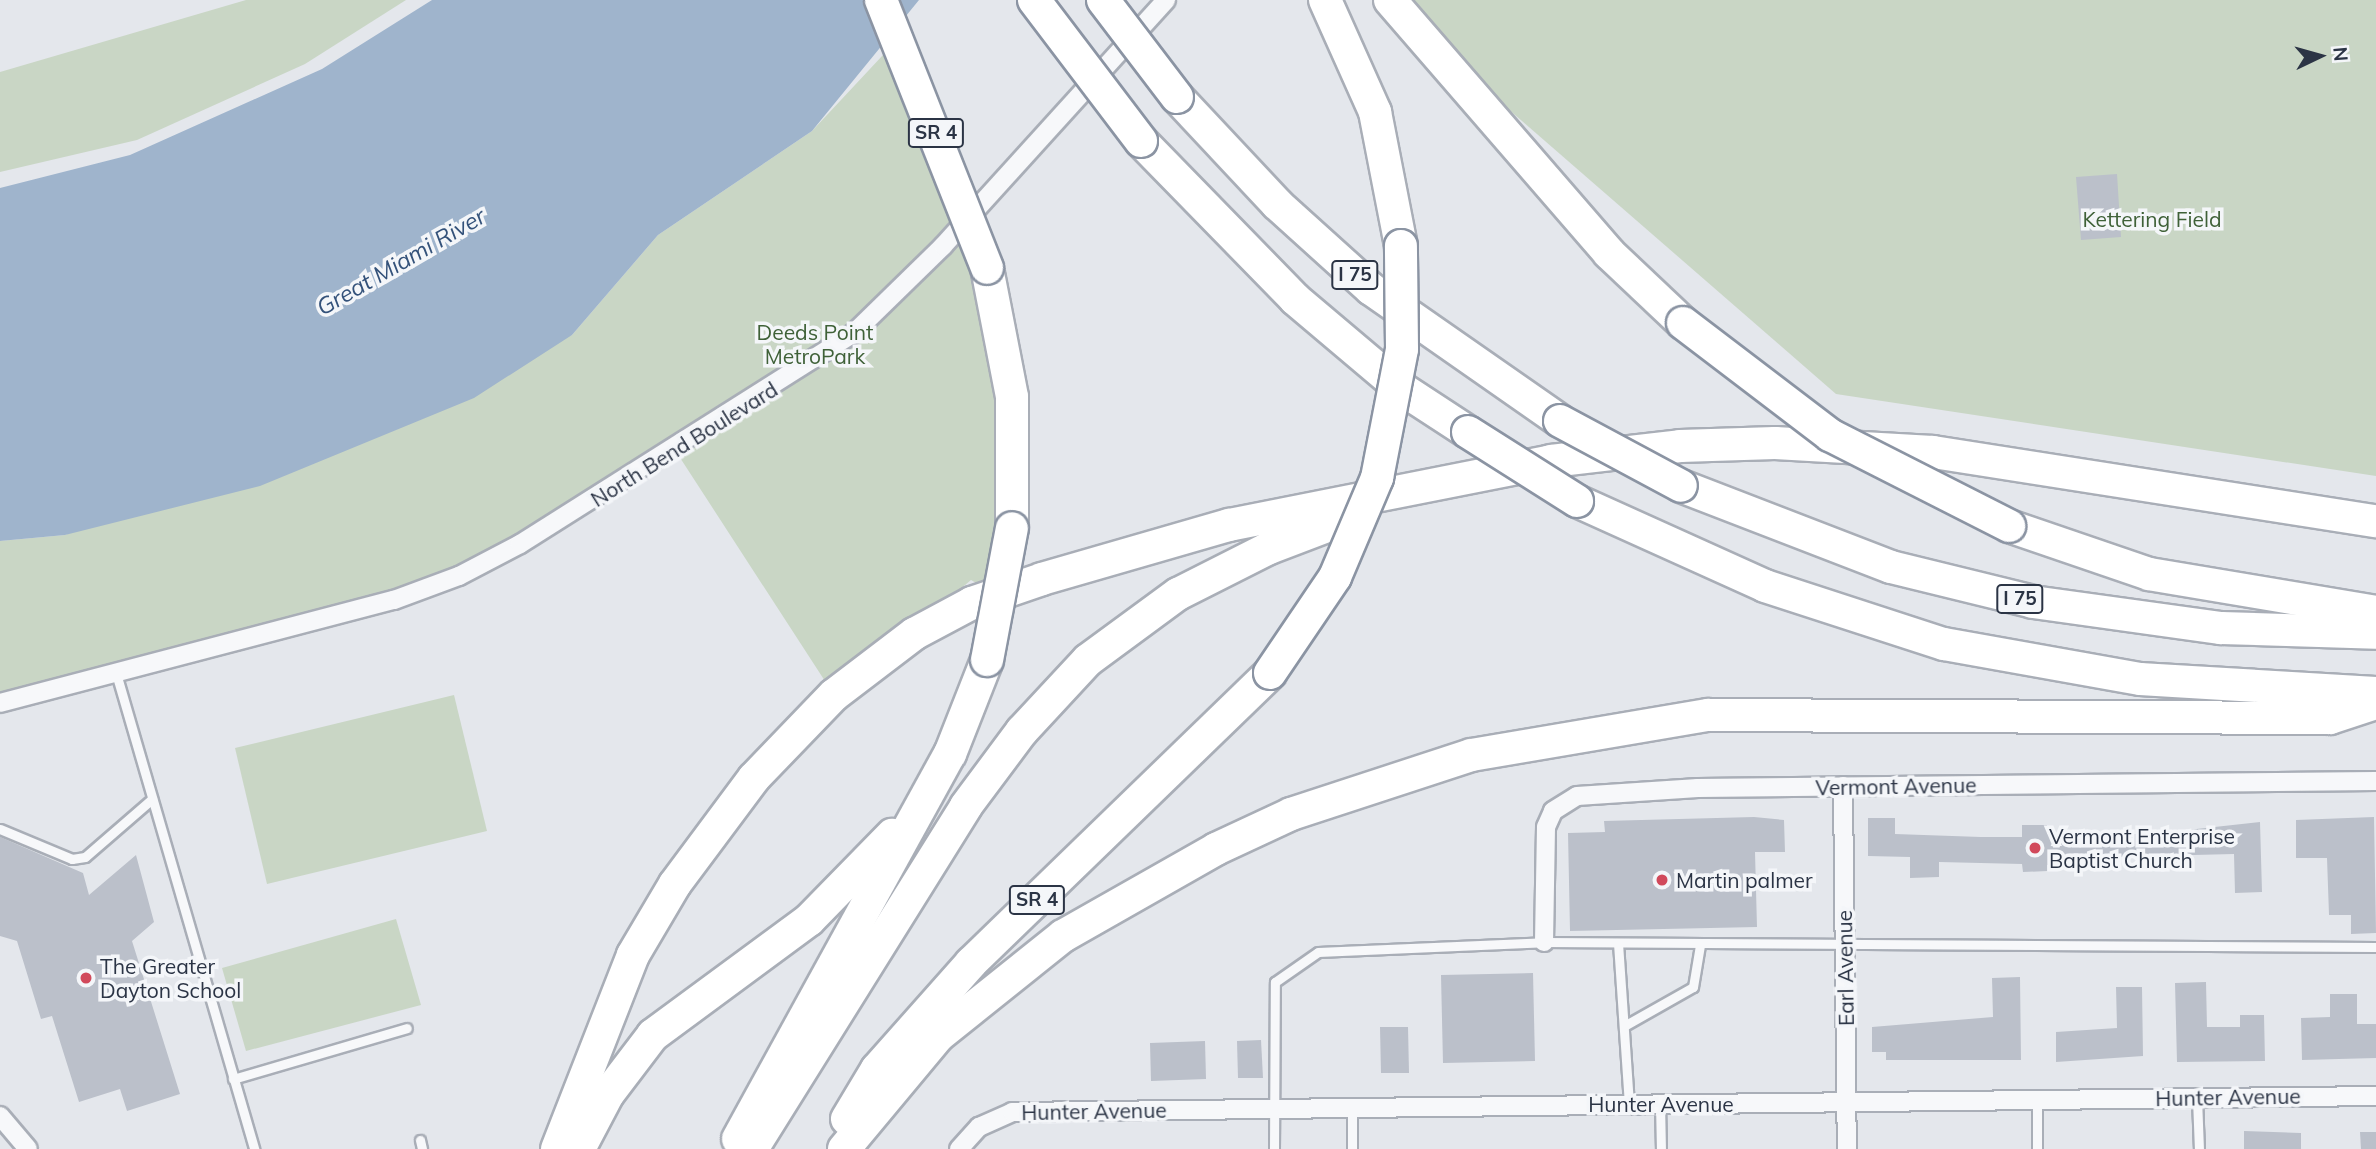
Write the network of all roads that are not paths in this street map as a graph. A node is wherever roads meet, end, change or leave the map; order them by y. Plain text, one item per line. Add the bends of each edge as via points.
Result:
1 (881, 0) edge
2 (1034, 0) edge
3 (1103, 0) edge
4 (1166, 0) edge
5 (1325, 0) edge
6 (1391, 0) edge
7 (1453, 479) junction
8 (2376, 521) edge
9 (2376, 612) edge
10 (2376, 633) edge
11 (115, 671) junction
12 (2376, 693) edge
13 (0, 703) edge
14 (2376, 703) edge
15 (2376, 781) edge
16 (1843, 786) junction
17 (152, 799) junction
18 (922, 804) junction
19 (0, 829) edge
20 (1544, 942) junction
21 (1618, 943) junction
22 (1700, 945) junction
23 (1845, 947) junction
24 (2376, 947) edge
25 (1624, 1026) junction
26 (407, 1028) dead end
27 (233, 1079) junction
28 (2376, 1096) edge
29 (2197, 1098) junction
30 (2037, 1100) junction
31 (1629, 1103) junction
32 (1660, 1103) junction
33 (1847, 1104) junction
34 (1352, 1107) junction
35 (1275, 1108) junction
36 (0, 1116) edge
37 (28, 1149) edge
38 (254, 1149) edge
39 (557, 1149) edge
40 (579, 1149) edge
41 (733, 1149) edge
42 (752, 1149) edge
43 (833, 1149) edge
44 (844, 1149) edge
45 (959, 1149) edge
46 (1275, 1149) edge
47 (1352, 1149) edge
48 (1661, 1149) edge
49 (1847, 1149) edge
50 (2037, 1149) edge
51 (2199, 1149) edge

1 - 18 highway, SR 4, bridge via 987,268 1012,397 1012,528 987,660
2 - 12 highway, I 75, bridge via 1141,141 1284,290 1399,387 1577,500 1765,586 1944,644 2140,679
3 - 10 highway, I 75, bridge via 1177,97 1277,204 1371,289 1560,421 1681,486 1891,568 2033,602 2221,628
4 - 11 street, North Bend Boulevard via 883,307 784,382 459,576 394,600
5 - 43 highway, SR 4, bridge via 1375,112 1401,246 1400,360 1377,478 1335,577 1270,673 914,1022 877,1069
6 - 9 highway, bridge via 1529,165 1683,323 1830,435 2009,526 2150,574
7 - 8 highway via 1680,446 1775,443 1933,452
7 - 39 highway via 1229,525 1042,579 972,603 876,662 834,695 762,769 675,884 602,1020
7 - 42 highway via 1269,548 1178,594 1088,660 1022,731 966,806
11 - 13 street, North Bend Boulevard
11 - 17 lane
14 - 44 highway via 2330,718 1708,715 1471,755 1292,814 1098,914 1007,975 938,1036
15 - 16 street, Vermont Avenue
16 - 20 street, Vermont Avenue via 1698,788 1567,800 1553,811 1546,827
16 - 23 street, Earl Avenue
17 - 19 lane via 85,858 72,859
17 - 27 lane
18 - 40 highway via 809,920 653,1035 608,1094
18 - 41 highway, SR 4 via 759,1091
20 - 21 lane
20 - 35 lane via 1318,951 1275,982
21 - 22 lane
21 - 25 lane
22 - 23 lane
22 - 25 lane via 1693,988
23 - 24 lane
23 - 33 street, Earl Avenue
25 - 31 lane
26 - 27 lane
27 - 38 lane
28 - 29 street, Hunter Avenue
29 - 30 street, Hunter Avenue
29 - 51 lane
30 - 33 street, Hunter Avenue
30 - 50 lane
31 - 32 street, Hunter Avenue
31 - 34 street, Hunter Avenue
32 - 33 street, Hunter Avenue
32 - 48 lane
33 - 49 street, Earl Avenue
34 - 35 street, Hunter Avenue
34 - 47 lane
35 - 45 street, Hunter Avenue via 1012,1112 979,1127
35 - 46 lane
36 - 37 street

